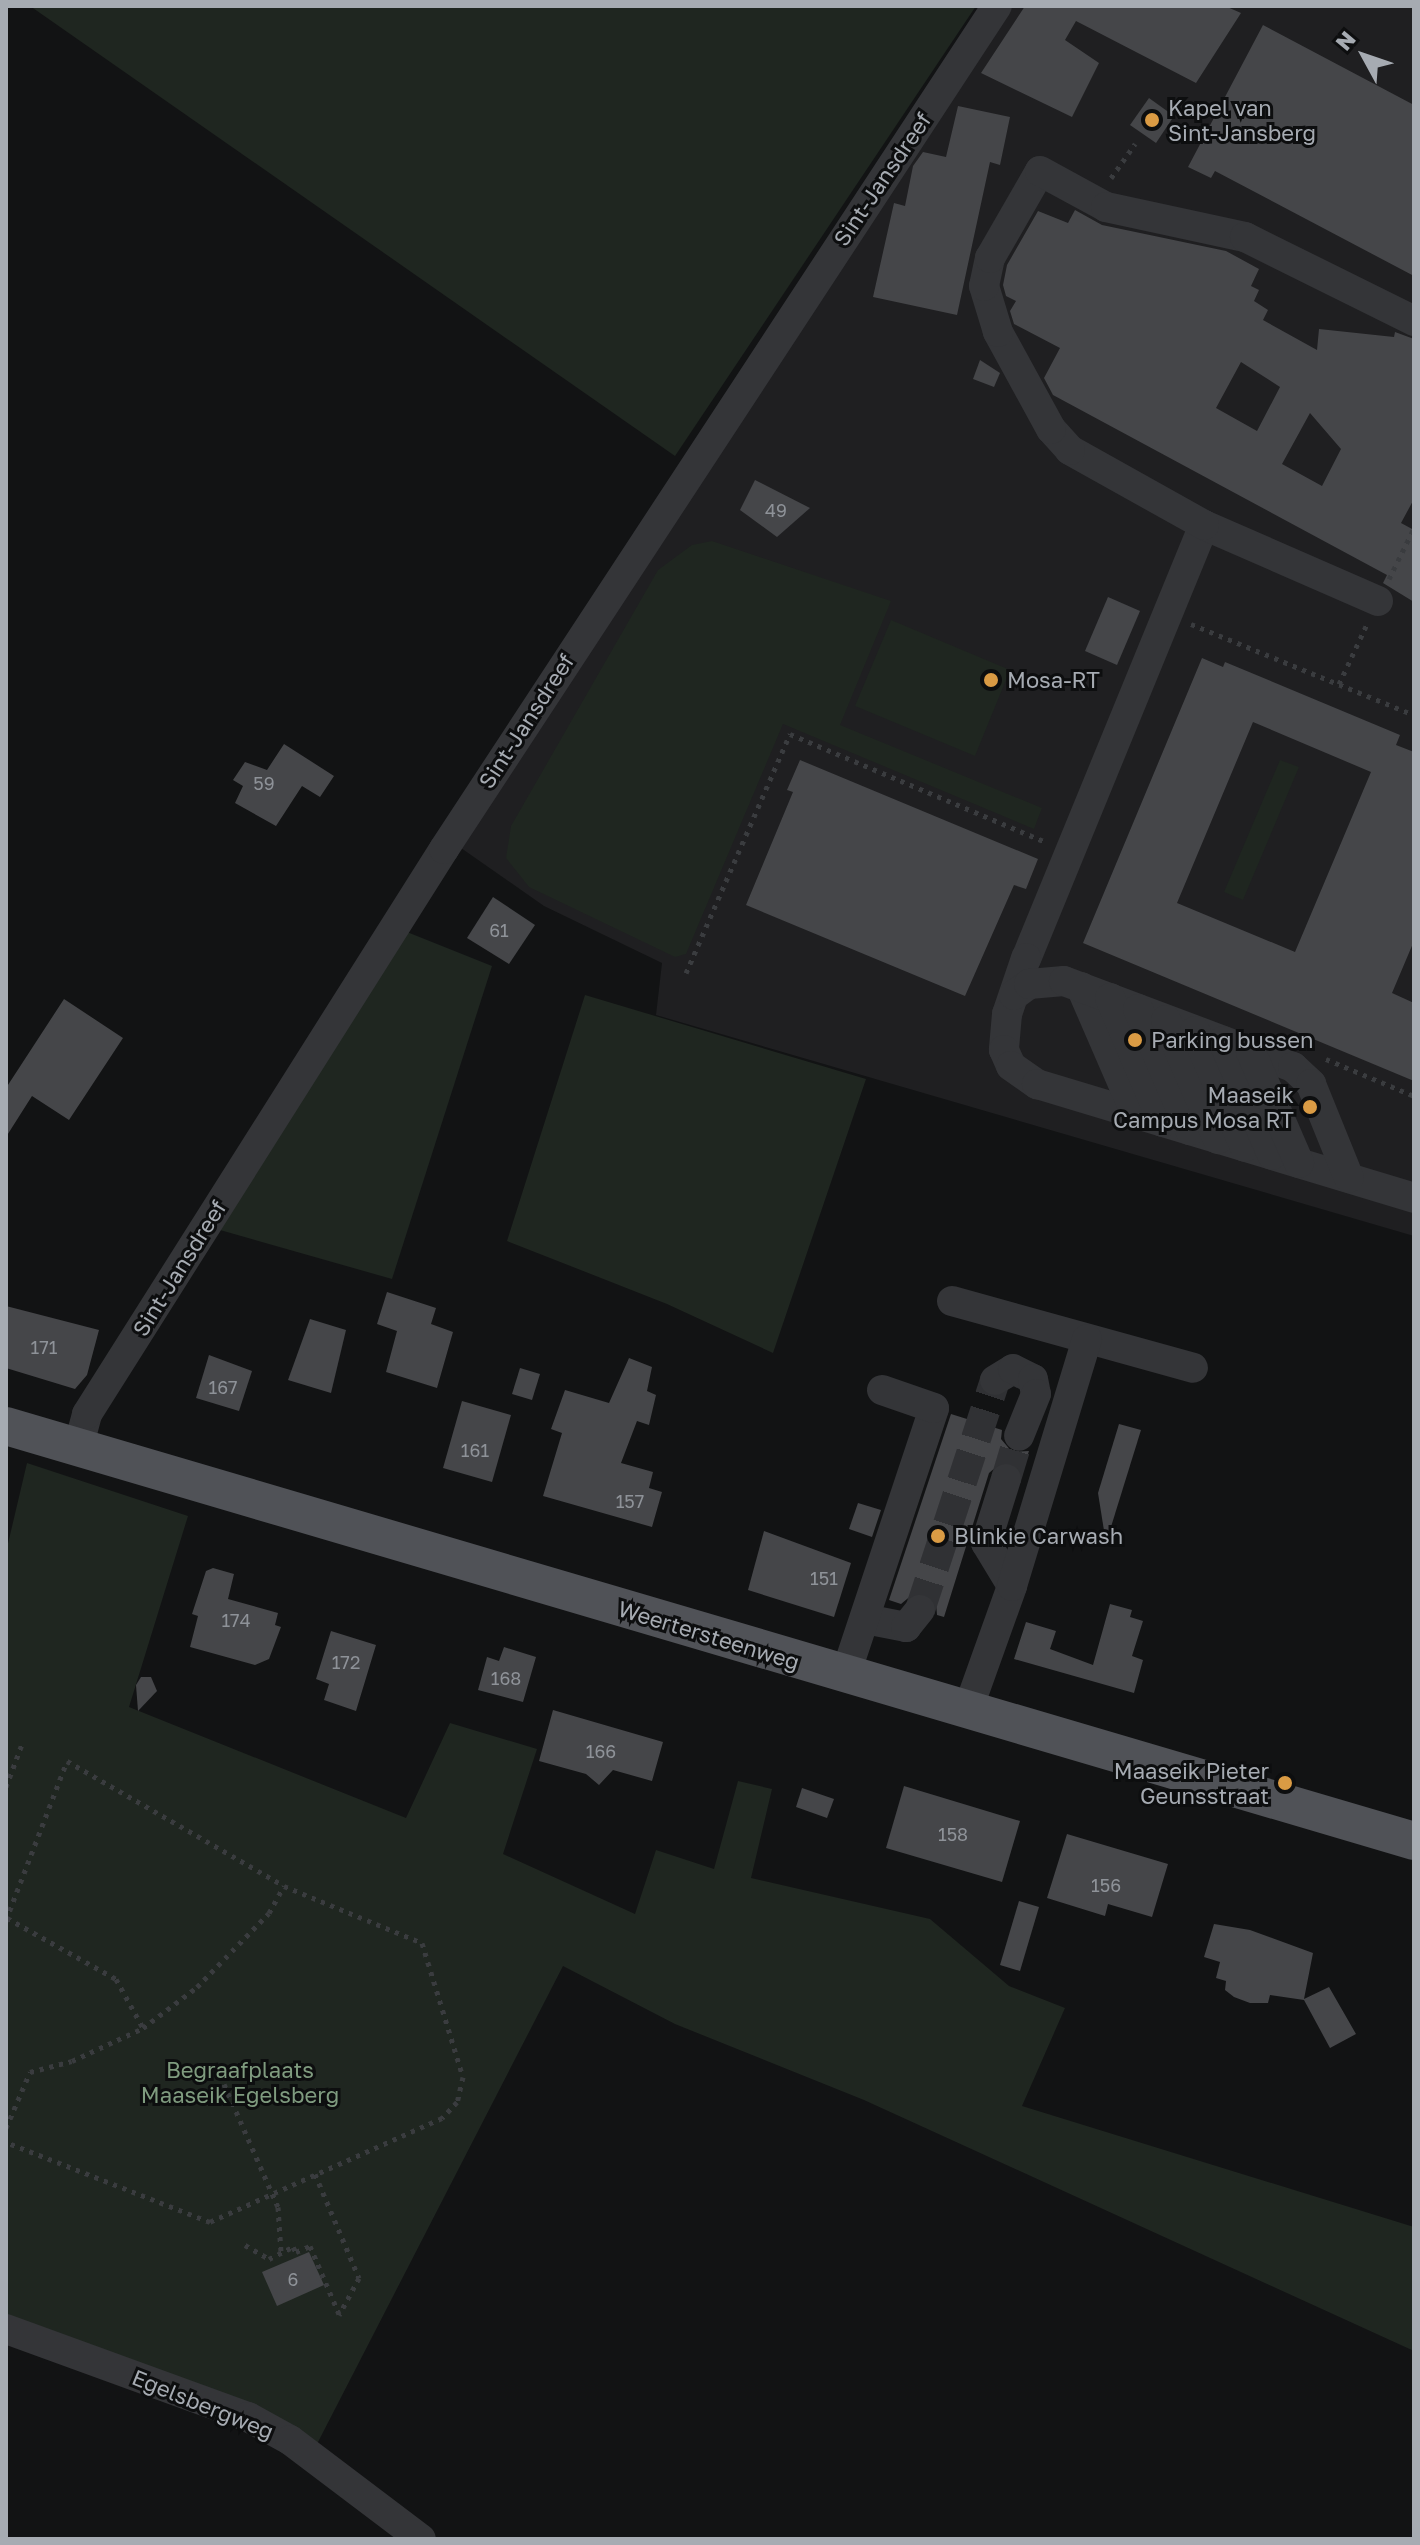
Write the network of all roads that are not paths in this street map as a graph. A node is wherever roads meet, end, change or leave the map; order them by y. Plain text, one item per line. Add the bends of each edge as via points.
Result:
1 (997, 6) edge
2 (1414, 321) edge
3 (1204, 525) junction
4 (1378, 601) road end
5 (1081, 987) junction
6 (1014, 995) junction
7 (1110, 998) junction
8 (1138, 1009) junction
9 (1166, 1020) junction
10 (1195, 1031) junction
11 (1223, 1041) junction
12 (1251, 1052) junction
13 (1244, 1147) junction
14 (1414, 1198) edge
15 (952, 1301) dead end
16 (1087, 1339) junction
17 (1193, 1368) dead end
18 (995, 1380) dead end
19 (882, 1390) dead end
20 (6, 1426) edge
21 (1019, 1436) tunnel mouth
22 (78, 1448) junction
23 (1006, 1479) tunnel mouth
24 (1012, 1586) junction
25 (920, 1610) dead end
26 (865, 1619) junction
27 (845, 1676) junction
28 (967, 1712) junction
29 (1414, 1841) edge
30 (6, 2329) edge
31 (421, 2539) edge

1 - 22 street, Sint-Jansdreef via 436,861 87,1414
2 - 3 street via 1234,233 1094,202 1040,171 990,258 984,286 989,310 1038,407 1070,450
3 - 4 street
3 - 6 street
5 - 6 street via 1046,980
5 - 7 street
5 - 13 street
6 - 13 street via 1004,1050 1022,1077
7 - 8 street
7 - 13 street
8 - 9 street
8 - 13 street
9 - 10 street
9 - 13 street
10 - 11 street
10 - 13 street
11 - 12 street
11 - 13 street
12 - 13 street
12 - 13 street via 1299,1071 1311,1084
13 - 14 street
15 - 16 street
16 - 17 street
16 - 24 street
18 - 21 street via 1013,1369 1025,1371 1035,1383
19 - 26 street via 934,1408
20 - 22 main road, Weertersteenweg
22 - 27 main road, Weertersteenweg
23 - 24 street via 986,1543
24 - 28 street
25 - 26 street via 906,1627
26 - 27 street
27 - 28 main road, Weertersteenweg
28 - 29 main road, Weertersteenweg
30 - 31 street, Egelsbergweg via 248,2417 290,2440

